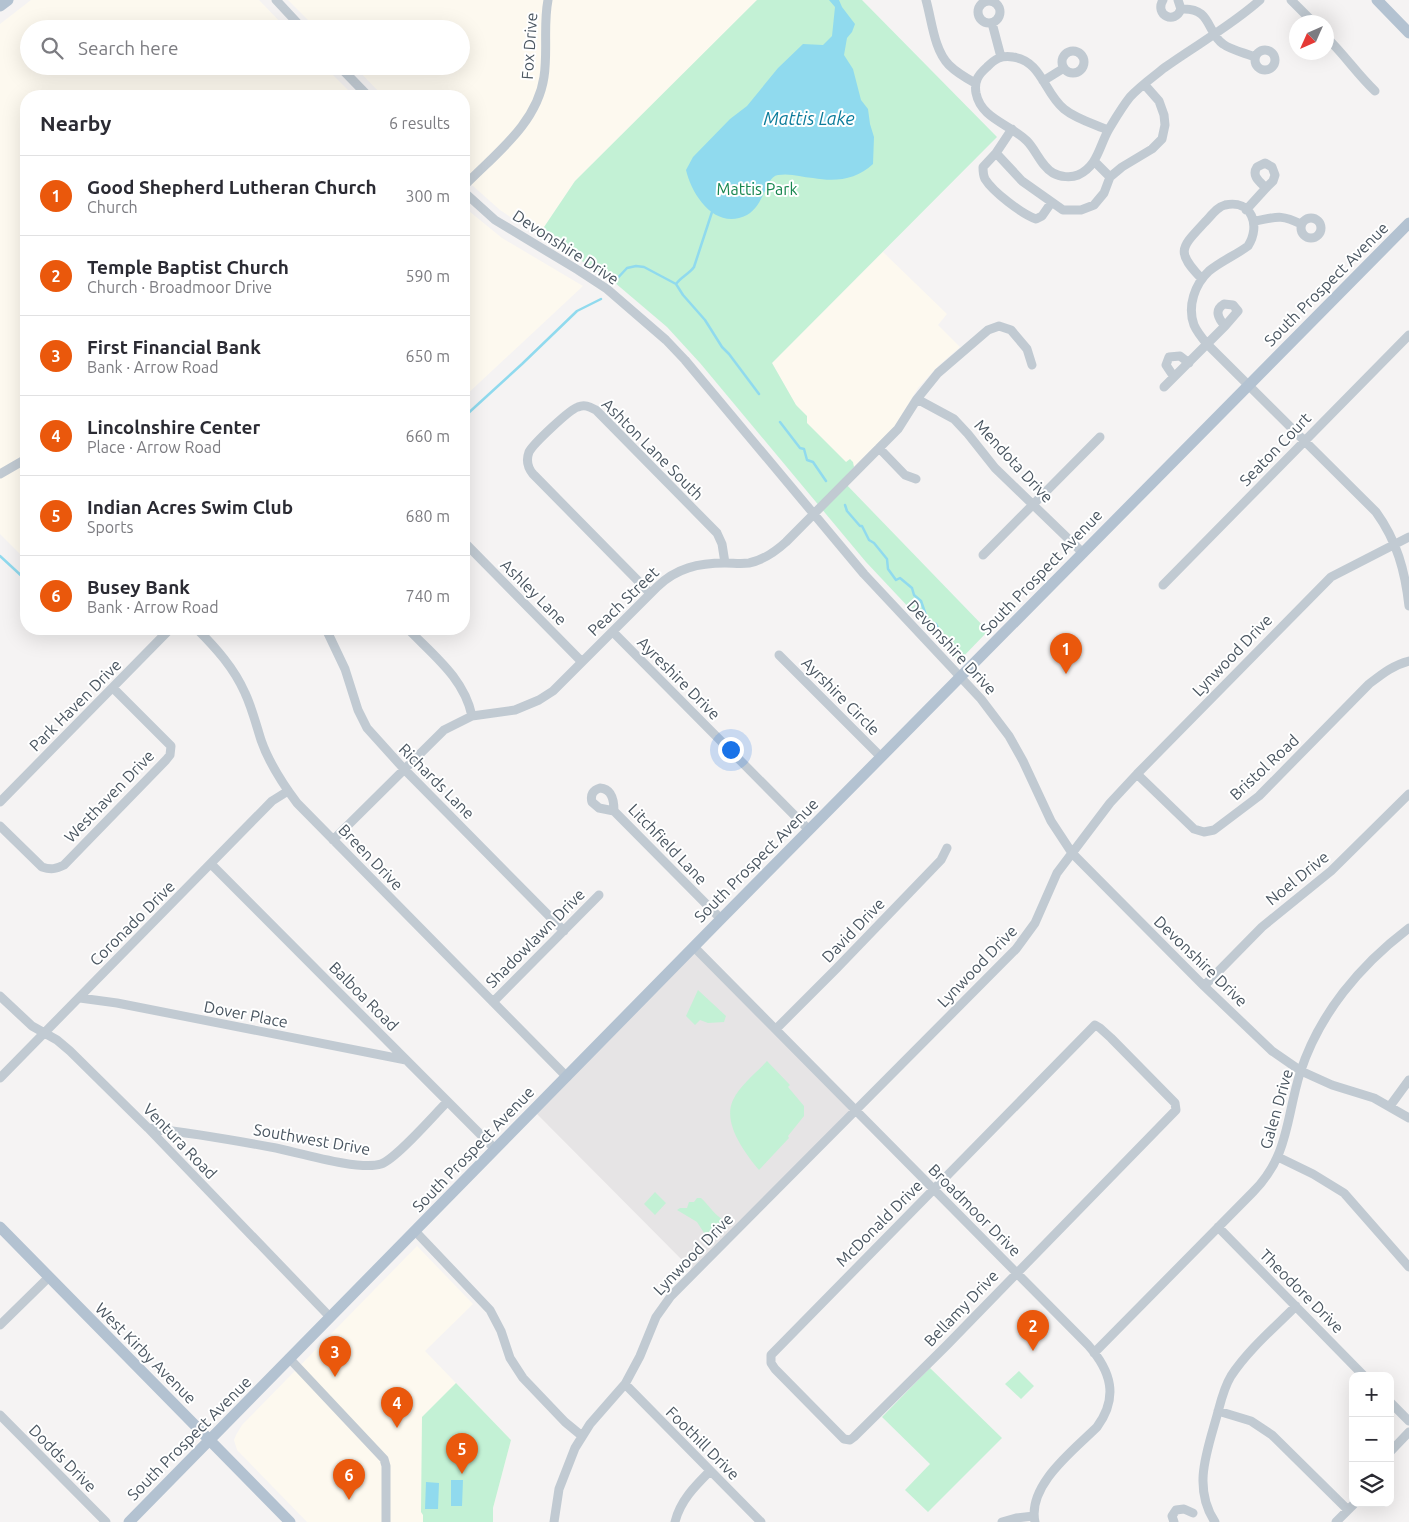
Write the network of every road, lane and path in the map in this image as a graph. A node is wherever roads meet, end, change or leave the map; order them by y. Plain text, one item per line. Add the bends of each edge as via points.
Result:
1 (8, 0) edge
2 (276, 0) edge
3 (548, 0) edge
4 (928, 0) edge
5 (1163, 0) edge
6 (1260, 0) edge
7 (1291, 0) edge
8 (1377, 0) edge
9 (1180, 4) edge
10 (0, 6) edge
11 (1306, 15) edge
12 (295, 20) edge
13 (992, 23) dead end
14 (1409, 33) edge
15 (1215, 34) junction
16 (1334, 45) edge
17 (1001, 57) junction
18 (1255, 57) dead end
19 (1064, 68) dead end
20 (348, 75) edge
21 (1044, 81) junction
22 (975, 83) junction
23 (1144, 84) junction
24 (362, 90) edge
25 (1375, 91) dead end
26 (1012, 129) junction
27 (1108, 130) junction
28 (996, 153) junction
29 (1095, 162) junction
30 (1110, 177) junction
31 (470, 180) edge
32 (1266, 188) dead end
33 (470, 197) edge
34 (1052, 203) junction
35 (1246, 210) junction
36 (1255, 222) junction
37 (1409, 223) edge
38 (1301, 224) dead end
39 (1202, 279) junction
40 (1225, 326) dead end
41 (1409, 335) edge
42 (1207, 344) junction
43 (1188, 363) junction
44 (1032, 365) dead end
45 (1174, 377) junction
46 (1248, 386) junction
47 (1164, 387) dead end
48 (916, 399) junction
49 (1100, 437) dead end
50 (1305, 440) junction
51 (879, 448) junction
52 (20, 462) edge
53 (0, 474) edge
54 (916, 480) dead end
55 (1032, 505) junction
56 (813, 515) junction
57 (1409, 537) edge
58 (1395, 544) junction
59 (470, 548) edge
60 (1083, 553) junction
61 (983, 555) dead end
62 (725, 563) junction
63 (1163, 585) dead end
64 (650, 593) junction
65 (1409, 606) edge
66 (613, 632) junction
67 (164, 635) edge
68 (203, 635) edge
69 (329, 635) edge
70 (414, 635) edge
71 (780, 655) dead end
72 (1409, 661) edge
73 (582, 662) junction
74 (960, 678) junction
75 (113, 688) junction
76 (472, 716) junction
77 (881, 757) junction
78 (404, 769) junction
79 (1137, 774) junction
80 (288, 791) junction
81 (1409, 794) edge
82 (0, 802) edge
83 (614, 811) dead end
84 (0, 826) edge
85 (809, 830) junction
86 (333, 840) junction
87 (946, 848) dead end
88 (1072, 853) junction
89 (212, 864) junction
90 (599, 895) dead end
91 (721, 919) junction
92 (1409, 928) edge
93 (564, 930) junction
94 (694, 947) junction
95 (1204, 986) junction
96 (0, 996) edge
97 (80, 998) junction
98 (493, 1002) junction
99 (776, 1028) junction
100 (45, 1033) junction
101 (406, 1060) junction
102 (1301, 1070) junction
103 (567, 1077) junction
104 (0, 1078) edge
105 (1409, 1080) edge
106 (447, 1102) junction
107 (1390, 1106) junction
108 (856, 1110) junction
109 (1176, 1110) joint
110 (1409, 1118) edge
111 (148, 1128) junction
112 (495, 1149) junction
113 (1278, 1157) junction
114 (933, 1189) junction
115 (0, 1227) edge
116 (1218, 1227) junction
117 (415, 1231) junction
118 (1409, 1267) edge
119 (1016, 1273) junction
120 (49, 1276) junction
121 (1296, 1306) junction
122 (330, 1317) junction
123 (0, 1325) edge
124 (1094, 1352) junction
125 (289, 1358) junction
126 (1360, 1372) edge
127 (625, 1384) junction
128 (1394, 1406) edge
129 (1218, 1412) junction
130 (0, 1415) edge
131 (1409, 1421) edge
132 (1409, 1432) edge
133 (582, 1436) junction
134 (210, 1440) junction
135 (850, 1440) joint
136 (1394, 1448) edge
137 (710, 1471) junction
138 (1351, 1507) edge
139 (1208, 1508) junction
140 (1348, 1510) junction
141 (1193, 1518) edge
142 (1035, 1519) edge
143 (106, 1522) edge
144 (128, 1522) edge
145 (290, 1522) edge
146 (386, 1522) edge
147 (554, 1522) edge
148 (675, 1522) edge
149 (761, 1522) edge
150 (1002, 1522) edge
151 (1174, 1522) edge
152 (1215, 1522) edge
153 (1336, 1522) edge

1 - 10 main road
2 - 12 street
3 - 31 street, Fox Drive via 544,75 536,106 525,123
4 - 22 street via 940,52 948,64
5 - 9 street via 1161,12 1168,18 1176,16
6 - 15 street
7 - 11 street
8 - 14 main road
9 - 15 street via 1202,15
13 - 17 street
15 - 18 street via 1223,44
15 - 23 street
16 - 25 street
17 - 21 street via 1012,56 1027,61
17 - 22 street via 981,72
19 - 21 street
20 - 24 street
21 - 27 street via 1065,110
22 - 26 street via 981,108
23 - 27 street
23 - 30 street via 1159,101 1164,115 1162,139
26 - 28 street
26 - 29 street via 1029,143 1054,174 1078,175
27 - 29 street
28 - 34 street via 1022,181
28 - 34 street via 983,167 983,173 1006,200 1036,219
29 - 30 street
30 - 34 street via 1104,193 1094,205 1080,210 1062,210
32 - 35 street
33 - 56 street, Devonshire Drive via 495,220 597,282 666,340
35 - 36 street
35 - 39 street via 1224,205 1188,240 1186,261
36 - 38 street via 1279,216
36 - 39 street via 1255,231 1248,246
37 - 46 main road, South Prospect Avenue
39 - 42 street via 1193,296 1192,312 1194,326
40 - 42 street
41 - 50 street, Seaton Court
42 - 43 street
42 - 46 street
43 - 45 street
43 - 45 street via 1180,356 1170,357 1166,365
44 - 48 street, Peach Street via 1027,349 1015,333 1006,327 994,328 938,373
45 - 47 street
46 - 50 street
46 - 60 main road, South Prospect Avenue
48 - 51 street, Peach Street via 898,429
48 - 55 street, Mendota Drive via 958,423
49 - 55 street
50 - 58 street via 1376,512
50 - 63 street, Seaton Court
51 - 54 street via 905,475
51 - 56 street, Peach Street
52 - 53 street
55 - 60 street, Mendota Drive
55 - 61 street
56 - 62 street, Peach Street via 773,553 750,563
56 - 74 street, Devonshire Drive
57 - 58 street, Lynwood Drive
58 - 65 street via 1404,570
58 - 79 street, Lynwood Drive via 1331,577
59 - 73 street, Ashley Lane
60 - 74 main road, South Prospect Avenue
62 - 64 street, Peach Street via 680,570
62 - 64 street, Ashton Lane South via 717,533 596,410 579,406 532,448 528,465 533,474
64 - 66 street, Peach Street
66 - 73 street, Peach Street
66 - 85 street, Ayreshire Drive
67 - 75 street, Park Haven Drive
68 - 80 street, Breen Drive via 236,675 269,759
69 - 78 street, Richards Lane via 367,728
70 - 76 street via 457,680
71 - 77 street, Ayrshire Circle
72 - 79 street, Bristol Road via 1384,672 1369,684 1259,796 1214,830 1194,829
73 - 76 street, Peach Street via 553,691 534,702 515,710
74 - 77 main road, South Prospect Avenue
74 - 88 street, Devonshire Drive via 1009,736 1051,822
75 - 82 street, Park Haven Drive
75 - 84 street, Westhaven Drive via 171,746 166,760 58,868 42,867
76 - 78 street, Peach Street via 444,730
77 - 85 main road, South Prospect Avenue
78 - 86 street, Peach Street
78 - 93 street, Richards Lane
79 - 88 street, Lynwood Drive via 1110,802
80 - 86 street, Breen Drive
80 - 89 street, Coronado Drive via 272,802
81 - 95 street, Noel Drive via 1331,871 1262,927
83 - 91 street, Litchfield Lane
85 - 91 main road, South Prospect Avenue
86 - 98 street, Breen Drive
87 - 99 street, David Drive via 941,860
88 - 95 street, Devonshire Drive
88 - 108 street, Lynwood Drive via 1057,873 1035,923 1016,949
89 - 97 street, Coronado Drive
89 - 101 street, Balboa Road
90 - 93 street, Shadowlawn Drive
91 - 94 main road, South Prospect Avenue
92 - 102 street, Galen Drive via 1377,954 1343,992 1320,1029
93 - 98 street, Shadowlawn Drive
94 - 99 street, Broadmoor Drive
94 - 103 main road, South Prospect Avenue
95 - 102 street, Devonshire Drive via 1272,1051
96 - 100 street, Ventura Road via 32,1026
97 - 100 street, Coronado Drive
97 - 101 street, Dover Place
98 - 103 street, Breen Drive
99 - 108 street, Broadmoor Drive
100 - 104 street, Coronado Drive
100 - 111 street, Ventura Road via 70,1051
101 - 106 street, Balboa Road
102 - 107 street, Devonshire Drive
102 - 113 street, Galen Drive
103 - 112 main road, South Prospect Avenue
105 - 107 street
106 - 111 street, Southwest Drive via 388,1161 364,1167 203,1134
106 - 112 street, Balboa Road
107 - 110 street, Devonshire Drive
108 - 114 street, Broadmoor Drive
108 - 127 street, Lynwood Drive via 667,1301 650,1328
109 - 114 street, McDonald Drive via 1175,1103 1097,1025 1093,1026
109 - 119 street, Bellamy Drive
111 - 122 street, Ventura Road
112 - 117 main road, South Prospect Avenue
113 - 116 street, Galen Drive via 1260,1186
113 - 118 street via 1344,1193
114 - 119 street, Broadmoor Drive
114 - 135 street, McDonald Drive via 771,1355 775,1369 844,1439
115 - 120 main road, West Kirby Avenue
116 - 121 street, Theodore Drive
116 - 124 street, Galen Drive
117 - 122 main road, South Prospect Avenue
117 - 133 street via 490,1310 510,1358 523,1378
119 - 124 street, Broadmoor Drive
119 - 135 street, Bellamy Drive
120 - 123 street
120 - 134 main road, West Kirby Avenue
121 - 126 street, Theodore Drive
121 - 129 street via 1232,1375
122 - 125 main road, South Prospect Avenue
124 - 142 street, Broadmoor Drive via 1106,1371 1110,1385 1104,1417 1045,1481 1037,1498
125 - 134 main road, South Prospect Avenue
125 - 146 street via 384,1458
127 - 133 street, Lynwood Drive
127 - 137 street, Foothill Drive
128 - 131 street
129 - 139 street via 1204,1464 1203,1489
129 - 140 street via 1251,1422 1272,1435
130 - 143 street, Dodds Drive
132 - 136 street
133 - 147 street, Lynwood Drive via 559,1489
134 - 144 main road, South Prospect Avenue
134 - 145 main road, West Kirby Avenue
137 - 148 street via 688,1494
137 - 149 street, Foothill Drive
138 - 140 street
139 - 141 street
139 - 152 street
140 - 153 street
141 - 151 street via 1189,1510 1180,1509 1173,1513
142 - 150 street via 1016,1518

